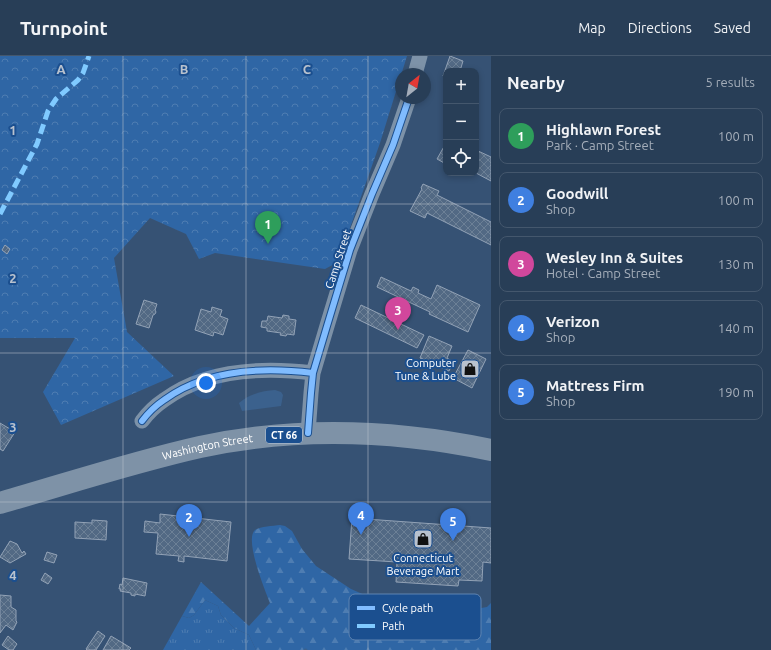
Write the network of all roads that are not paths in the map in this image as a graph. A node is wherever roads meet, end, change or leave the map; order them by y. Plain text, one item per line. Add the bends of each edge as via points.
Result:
1 (420, 56) edge
2 (417, 68) edge
3 (407, 104) edge
4 (314, 373) junction
5 (142, 421) dead end
6 (308, 433) junction
7 (491, 450) edge
8 (0, 503) edge

1 - 2 street
3 - 4 street, Camp Street via 394,145 350,250
4 - 5 street via 293,370 251,371 212,378 164,400
4 - 6 street, Camp Street
6 - 7 highway, Washington Street / CT 66 via 374,433
6 - 8 highway, Washington Street / CT 66 via 202,446

